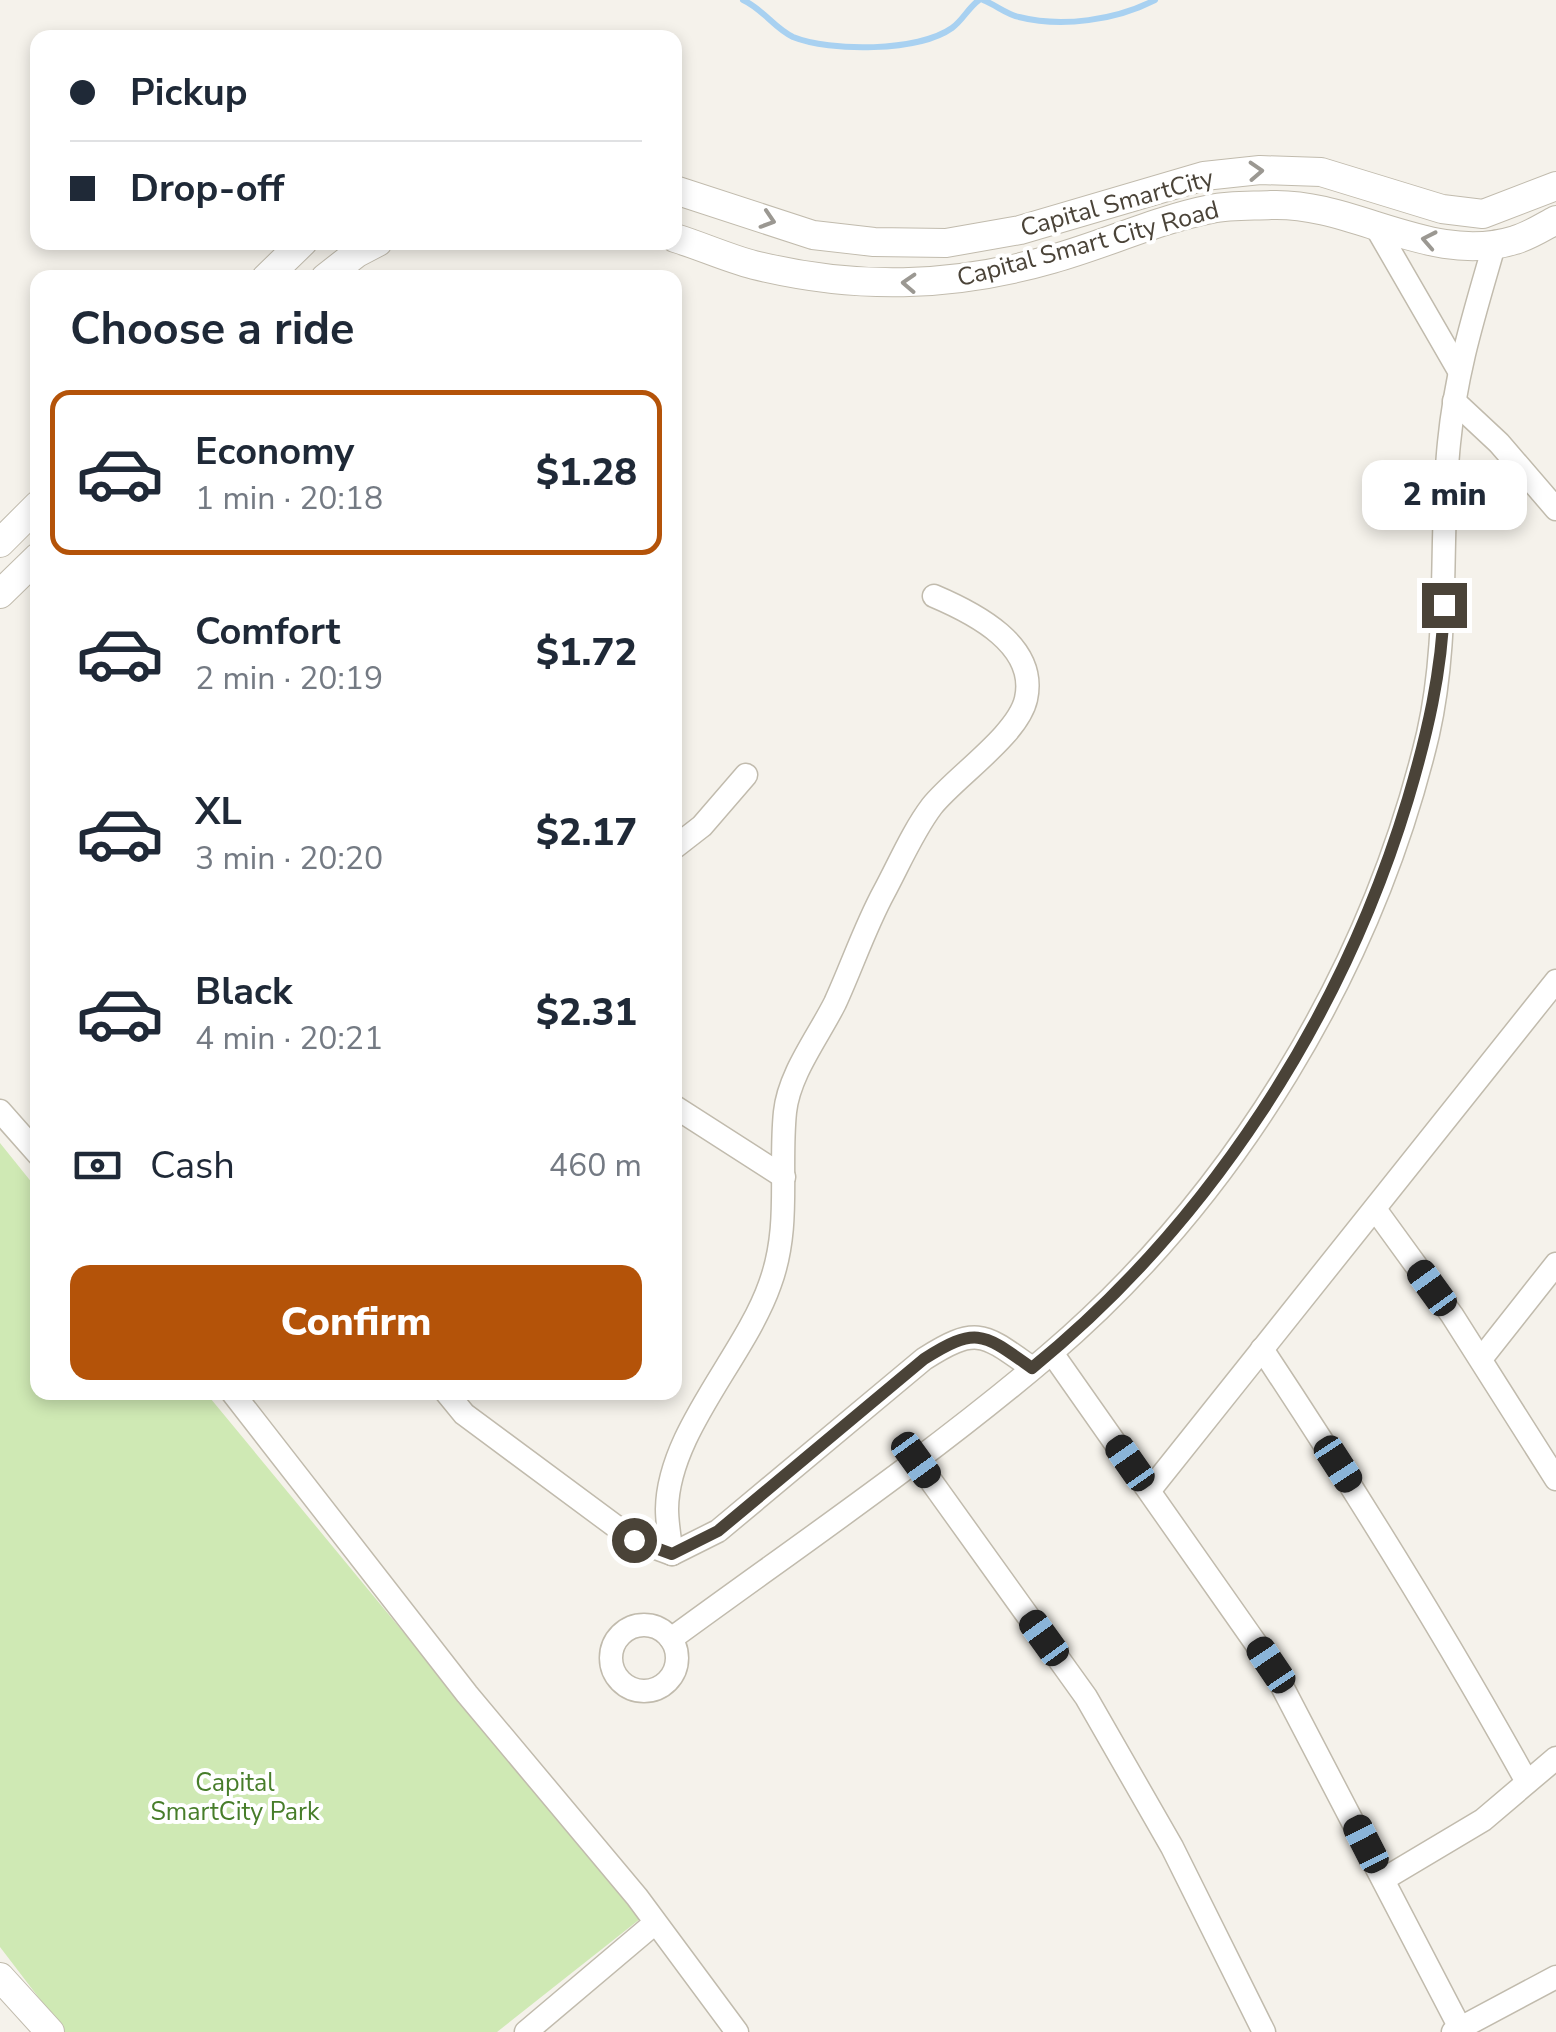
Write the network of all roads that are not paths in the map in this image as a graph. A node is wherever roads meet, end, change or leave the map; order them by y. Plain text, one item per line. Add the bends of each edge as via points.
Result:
1 (1556, 186) edge
2 (682, 192) edge
3 (1556, 220) edge
4 (1376, 228) junction
5 (682, 240) edge
6 (1495, 242) junction
7 (295, 250) edge
8 (363, 250) edge
9 (274, 270) edge
10 (336, 270) edge
11 (1458, 369) junction
12 (1454, 400) junction
13 (1556, 509) edge
14 (30, 513) edge
15 (0, 543) edge
16 (30, 569) edge
17 (0, 594) edge
18 (934, 596) dead end
19 (746, 775) dead end
20 (682, 841) edge
21 (1556, 981) edge
22 (0, 1111) edge
23 (682, 1111) edge
24 (30, 1145) edge
25 (784, 1177) junction
26 (1375, 1208) junction
27 (1556, 1264) edge
28 (1262, 1349) junction
29 (1052, 1352) junction
30 (1481, 1358) junction
31 (1032, 1368) junction
32 (238, 1400) edge
33 (453, 1400) edge
34 (916, 1460) junction
35 (1556, 1479) edge
36 (1150, 1490) junction
37 (672, 1554) junction
38 (671, 1639) dead end
39 (1556, 1758) edge
40 (1527, 1782) junction
41 (1384, 1879) junction
42 (655, 1923) junction
43 (0, 1977) edge
44 (1556, 1977) edge
45 (1456, 2030) edge
46 (50, 2032) edge
47 (526, 2032) edge
48 (737, 2032) edge
49 (1264, 2032) edge

2 -> 1 street, Capital SmartCity via 813,235 946,243 1020,230 1204,176 1260,170 1320,172 1442,209 1483,214
3 - 6 street, Capital Smart City Road via 1514,241
4 -> 5 street, Capital Smart City Road via 1318,210 1214,208 1056,258 926,284 816,278
6 -> 4 street, Capital Smart City Road via 1470,246
4 - 11 street
6 - 11 street
7 - 9 street
8 - 10 street
11 - 12 street
12 - 13 street
12 - 29 street via 1442,644 1428,733 1388,867 1334,987 1268,1103 1147,1260
14 - 15 street
16 - 17 street
18 - 25 street via 971,611 1022,658 1026,698 991,748 932,806 881,896 785,1108
19 - 20 street
21 - 26 street
22 - 24 street
23 - 25 street
25 - 37 street via 781,1246 771,1284 690,1430 671,1482
26 - 28 street
26 - 30 street
27 - 30 street
28 - 36 street
28 - 40 street via 1357,1492
29 - 31 street
29 - 36 street
30 - 35 street
31 - 34 street
31 - 37 street via 989,1338 956,1338 718,1531
32 - 42 street
33 - 37 street via 634,1540
34 - 38 street
34 - 49 street via 1086,1697 1172,1847
36 - 41 street via 1271,1665
39 - 40 street
40 - 41 street via 1483,1820
41 - 45 street
42 - 47 street
42 - 48 street
43 - 46 street
44 - 45 street

